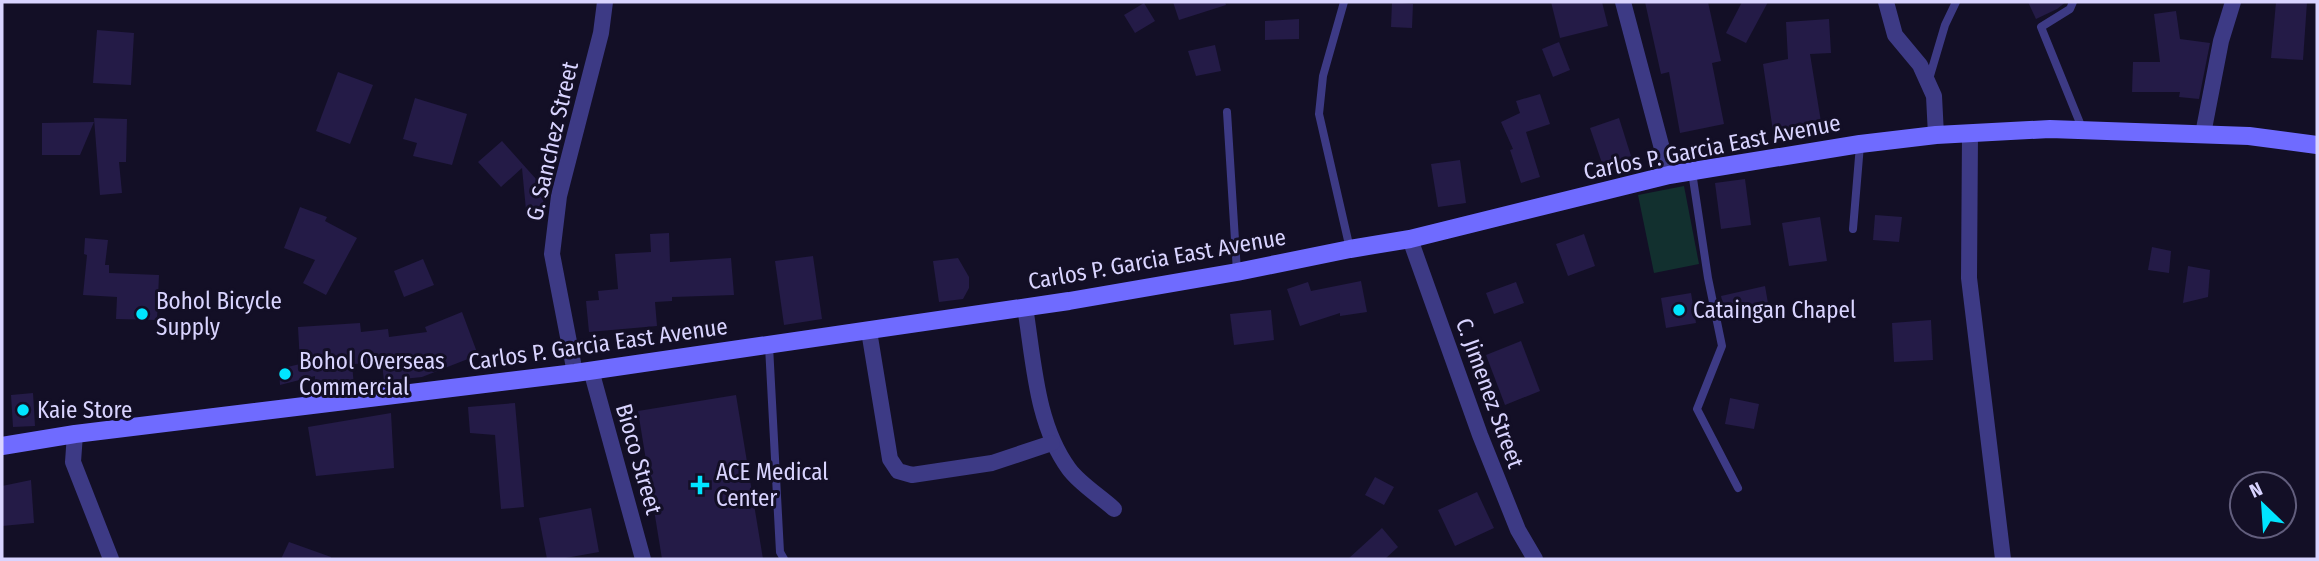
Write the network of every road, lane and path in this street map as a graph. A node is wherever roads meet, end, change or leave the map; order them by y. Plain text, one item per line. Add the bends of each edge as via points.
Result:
1 (605, 2) edge
2 (1344, 2) edge
3 (1623, 2) edge
4 (1885, 2) edge
5 (1956, 2) edge
6 (2073, 2) edge
7 (2233, 2) edge
8 (1928, 82) junction
9 (1227, 112) dead end
10 (2083, 131) junction
11 (1970, 134) junction
12 (2203, 134) junction
13 (1936, 135) junction
14 (1860, 144) junction
15 (2317, 145) edge
16 (1692, 172) junction
17 (1669, 175) junction
18 (1853, 229) dead end
19 (1410, 239) junction
20 (1350, 248) junction
21 (1237, 272) junction
22 (1025, 307) junction
23 (869, 331) junction
24 (769, 346) junction
25 (583, 372) junction
26 (75, 434) junction
27 (1052, 443) junction
28 (2, 446) edge
29 (1738, 488) dead end
30 (1114, 509) dead end
31 (111, 559) edge
32 (643, 559) edge
33 (784, 559) edge
34 (1535, 559) edge
35 (2003, 559) edge

1 - 25 street, G. Sanchez Street via 559,196 552,254
2 - 20 lane via 1323,75 1319,114
3 - 17 street
4 - 8 street via 1895,35
5 - 8 lane
6 - 10 lane via 2070,9 2041,27
7 - 12 street
8 - 13 street via 1934,96
9 - 21 lane
10 - 11 main road, Carlos P. Garcia East Avenue
10 - 12 main road, Carlos P. Garcia East Avenue
11 - 13 main road, Carlos P. Garcia East Avenue
11 - 35 street via 1969,278
12 - 15 main road, Carlos P. Garcia East Avenue
13 - 14 main road, Carlos P. Garcia East Avenue
14 - 16 main road, Carlos P. Garcia East Avenue
14 - 18 lane
16 - 17 main road, Carlos P. Garcia East Avenue
16 - 29 lane via 1723,346 1698,410
17 - 19 main road, Carlos P. Garcia East Avenue
19 - 20 main road, Carlos P. Garcia East Avenue
19 - 34 street, C. Jimenez Street via 1480,435 1518,530
20 - 21 main road, Carlos P. Garcia East Avenue
21 - 22 main road, Carlos P. Garcia East Avenue
22 - 23 main road, Carlos P. Garcia East Avenue
22 - 27 street via 1042,412
23 - 24 main road, Carlos P. Garcia East Avenue
23 - 27 street via 890,459 898,471 912,475 992,463
24 - 25 main road, Carlos P. Garcia East Avenue
24 - 33 lane
25 - 26 main road, Carlos P. Garcia East Avenue
25 - 32 street, Bioco Street
26 - 28 main road, Carlos P. Garcia East Avenue
26 - 31 street via 73,462
27 - 30 street via 1071,472

